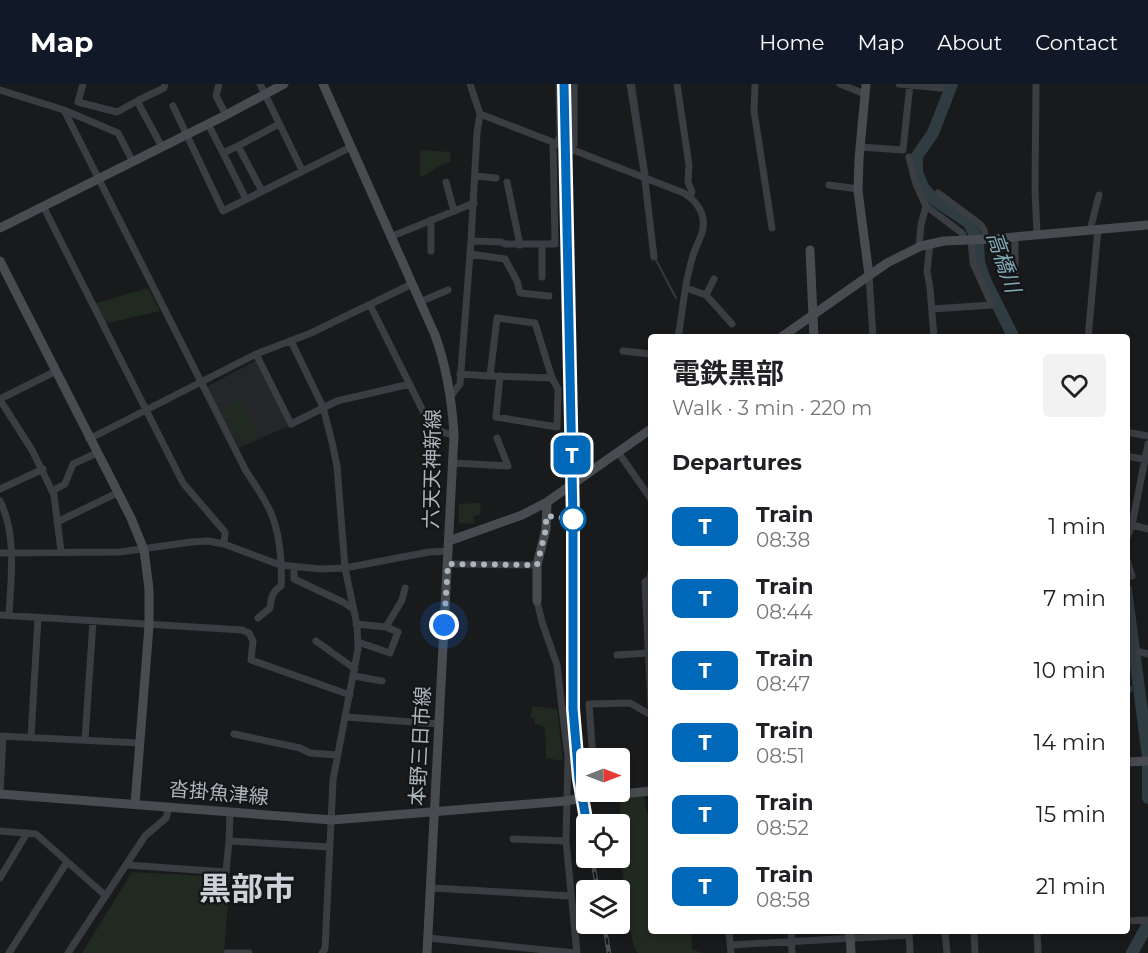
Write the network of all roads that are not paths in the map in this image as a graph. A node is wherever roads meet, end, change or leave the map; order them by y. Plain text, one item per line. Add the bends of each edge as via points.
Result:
1 (83, 84) edge
2 (165, 84) edge
3 (219, 84) edge
4 (260, 84) edge
5 (284, 84) edge
6 (322, 84) edge
7 (470, 84) edge
8 (558, 84) edge
9 (574, 84) edge
10 (630, 84) edge
11 (677, 84) edge
12 (755, 84) edge
13 (840, 84) edge
14 (899, 84) edge
15 (943, 84) edge
16 (1036, 84) edge
17 (910, 85) edge
18 (2, 88) edge
19 (866, 89) edge
20 (265, 94) junction
21 (137, 101) junction
22 (173, 106) dead end
23 (64, 110) junction
24 (480, 114) junction
25 (226, 116) junction
26 (208, 124) junction
27 (279, 124) junction
28 (186, 135) junction
29 (555, 143) junction
30 (574, 144) dead end
31 (238, 146) junction
32 (162, 147) junction
33 (351, 147) junction
34 (860, 147) junction
35 (224, 153) junction
36 (909, 157) dead end
37 (133, 162) junction
38 (302, 170) junction
39 (475, 176) junction
40 (644, 177) junction
41 (496, 178) dead end
42 (98, 180) junction
43 (446, 182) dead end
44 (507, 182) dead end
45 (829, 185) dead end
46 (858, 189) junction
47 (262, 192) junction
48 (938, 193) dead end
49 (1099, 195) dead end
50 (690, 197) junction
51 (246, 199) junction
52 (474, 203) junction
53 (43, 206) junction
54 (926, 206) junction
55 (454, 211) junction
56 (431, 220) junction
57 (1148, 225) edge
58 (0, 228) edge
59 (772, 228) dead end
60 (1094, 229) junction
61 (1037, 234) junction
62 (1015, 236) junction
63 (390, 237) junction
64 (984, 239) junction
65 (968, 240) junction
66 (471, 242) junction
67 (542, 244) junction
68 (930, 244) junction
69 (520, 245) junction
70 (919, 247) junction
71 (431, 250) dead end
72 (810, 250) dead end
73 (470, 254) junction
74 (654, 257) dead end
75 (0, 261) edge
76 (869, 275) junction
77 (542, 277) dead end
78 (714, 279) dead end
79 (1015, 281) dead end
80 (411, 284) junction
81 (686, 288) junction
82 (448, 290) dead end
83 (549, 296) dead end
84 (706, 296) junction
85 (420, 302) junction
86 (370, 305) junction
87 (932, 309) junction
88 (813, 314) junction
89 (732, 324) dead end
90 (679, 334) edge
91 (791, 334) edge
92 (814, 334) edge
93 (873, 334) edge
94 (934, 334) edge
95 (1088, 334) edge
96 (291, 340) junction
97 (623, 351) dead end
98 (256, 354) junction
99 (648, 354) edge
100 (56, 371) junction
101 (460, 374) junction
102 (490, 376) junction
103 (500, 376) junction
104 (552, 378) junction
105 (200, 382) junction
106 (410, 384) junction
107 (451, 396) junction
108 (0, 400) edge
109 (323, 407) junction
110 (145, 411) junction
111 (648, 431) edge
112 (1130, 433) edge
113 (454, 435) junction
114 (1148, 436) edge
115 (497, 438) dead end
116 (89, 439) junction
117 (1148, 444) edge
118 (618, 452) junction
119 (97, 453) junction
120 (1130, 457) edge
121 (1146, 460) edge
122 (453, 463) junction
123 (43, 469) junction
124 (0, 489) edge
125 (52, 491) junction
126 (117, 493) junction
127 (648, 495) edge
128 (0, 501) edge
129 (547, 502) junction
130 (57, 522) junction
131 (1132, 525) junction
132 (1148, 529) edge
133 (1130, 530) edge
134 (224, 544) junction
135 (449, 546) junction
136 (144, 550) junction
137 (61, 551) junction
138 (0, 553) edge
139 (12, 553) junction
140 (448, 564) junction
141 (280, 565) junction
142 (537, 565) junction
143 (294, 567) junction
144 (345, 568) junction
145 (648, 579) edge
146 (405, 588) dead end
147 (537, 601) joint
148 (353, 609) junction
149 (0, 615) edge
150 (9, 615) junction
151 (38, 618) junction
152 (258, 618) dead end
153 (93, 621) junction
154 (356, 624) junction
155 (149, 626) junction
156 (386, 627) junction
157 (316, 641) dead end
158 (358, 642) junction
159 (648, 652) joint
160 (617, 655) dead end
161 (355, 672) junction
162 (382, 681) dead end
163 (350, 695) junction
164 (648, 713) edge
165 (346, 717) junction
166 (440, 724) junction
167 (234, 734) dead end
168 (1, 736) edge
169 (31, 737) junction
170 (85, 740) junction
171 (139, 743) junction
172 (592, 748) edge
173 (337, 755) junction
174 (1145, 761) edge
175 (1130, 762) edge
176 (648, 791) edge
177 (630, 792) edge
178 (0, 794) edge
179 (576, 799) edge
180 (566, 801) junction
181 (135, 804) junction
182 (169, 807) junction
183 (230, 812) junction
184 (434, 813) junction
185 (332, 820) junction
186 (0, 831) edge
187 (27, 833) junction
188 (513, 839) dead end
189 (229, 841) junction
190 (566, 841) junction
191 (330, 847) junction
192 (67, 862) junction
193 (126, 865) junction
194 (0, 878) edge
195 (432, 888) junction
196 (106, 896) junction
197 (572, 896) junction
198 (1148, 920) edge
199 (1130, 921) edge
200 (729, 934) edge
201 (791, 934) edge
202 (889, 934) edge
203 (909, 934) edge
204 (945, 934) edge
205 (974, 934) edge
206 (1037, 934) edge
207 (850, 936) edge
208 (428, 938) junction
209 (792, 941) junction
210 (730, 949) edge
211 (9, 953) edge
212 (68, 953) edge
213 (227, 953) edge
214 (249, 953) edge
215 (322, 953) edge
216 (427, 953) edge
217 (576, 953) edge
218 (792, 953) edge
219 (851, 953) edge
220 (910, 953) edge
221 (947, 953) edge
222 (975, 953) edge
223 (1038, 953) edge

1 - 21 street via 78,102 117,112
2 - 21 street
3 - 25 street via 216,96
4 - 20 street
5 - 20 main road
6 - 33 main road, 六天天神新線
7 - 24 street
8 - 29 street via 560,136
9 - 30 street
10 - 40 street
11 - 50 street via 690,165
12 - 59 street via 754,111
13 - 19 street
14 - 17 street
15 - 17 street via 941,88
16 - 61 street
17 - 34 street via 903,150
18 - 23 street
19 - 34 main road
20 - 25 main road
20 - 27 street
21 - 32 street
22 - 28 street
23 - 37 street via 118,133
23 - 42 street
24 - 29 street
24 - 39 street
25 - 26 main road
26 - 28 main road
26 - 35 street
27 - 31 street
27 - 38 street
28 - 32 main road
28 - 51 street via 223,211
29 - 40 street
29 - 67 street via 555,244
31 - 35 street
31 - 47 street
32 - 37 main road
33 - 38 street
33 - 63 main road, 六天天神新線
34 - 46 main road
35 - 51 street
36 - 54 street
37 - 42 main road
38 - 47 street
39 - 41 street
39 - 52 street
40 - 50 street
40 - 74 street
42 - 53 main road
42 - 105 street
43 - 55 street
44 - 69 street
45 - 46 street
46 - 76 main road
47 - 51 street
48 - 64 street via 980,224
49 - 60 street
50 - 81 street via 699,206 704,229 691,260
52 - 55 street
52 - 66 street
53 - 58 main road
53 - 110 street
54 - 65 street
54 - 70 street
55 - 56 street
56 - 63 street
56 - 71 street
57 - 60 main road
60 - 61 main road
60 - 95 street
61 - 62 main road
62 - 64 main road
62 - 79 street
63 - 80 main road, 六天天神新線
64 - 65 main road
65 - 68 main road
65 - 87 street via 992,305
66 - 69 street
66 - 73 street
67 - 69 street
67 - 77 street
68 - 70 main road
68 - 87 street via 927,271
70 - 76 main road
72 - 88 main road
73 - 83 street via 505,260 520,293
73 - 101 street
75 - 100 main road
76 - 88 main road
76 - 93 street
78 - 84 street
80 - 85 main road, 六天天神新線
80 - 86 street
81 - 84 street
81 - 90 street
82 - 85 street
84 - 89 street
85 - 107 main road, 六天天神新線 via 443,357
86 - 96 street
86 - 106 street
87 - 94 street
88 - 91 main road
88 - 92 main road
96 - 98 street
96 - 109 street
97 - 99 street
98 - 105 street
98 - 109 street via 291,424
100 - 108 street
100 - 116 main road
101 - 102 street
101 - 107 street via 460,384
102 - 103 street
102 - 104 street via 497,318 535,323
103 - 104 street
103 - 104 street via 496,417 557,427 558,389
105 - 110 street
105 - 141 street via 276,521
106 - 109 street
106 - 113 street via 427,419 443,433
107 - 113 main road, 六天天神新線
108 - 123 street
109 - 144 street via 337,466
110 - 116 street
110 - 134 street via 183,483 225,532
111 - 118 main road, 六天天神新線
112 - 114 street
113 - 122 main road, 六天天神新線
115 - 122 street via 508,466
116 - 119 main road
117 - 121 street
118 - 127 street
118 - 129 main road, 六天天神新線
119 - 125 street via 73,464 65,484
119 - 126 main road
120 - 121 street
121 - 131 street
122 - 135 main road, 六天天神新線
123 - 124 street
123 - 125 street
125 - 130 street
126 - 130 street
126 - 136 main road
128 - 139 street
129 - 135 main road, 六天天神新線
129 - 142 main road via 546,529
130 - 137 street
131 - 132 street
131 - 133 street
134 - 136 street via 191,542
134 - 141 street
135 - 140 main road, 本野三日市線
135 - 144 street
136 - 137 street
136 - 155 main road
137 - 139 street
138 - 139 street
139 - 150 street
140 - 142 street
140 - 166 main road, 本野三日市線
141 - 143 street
141 - 152 street via 281,586 271,597 270,608
142 - 147 main road
143 - 144 street
143 - 148 street via 294,579
144 - 148 street
145 - 159 street
146 - 156 street
147 - 180 street via 557,665 568,756
148 - 154 street
149 - 150 street
150 - 151 street
151 - 153 street
151 - 169 street
153 - 155 street
153 - 170 street
154 - 156 street
154 - 158 street
155 - 163 street via 242,630 253,640 251,660
155 - 171 main road
156 - 158 street via 398,632 390,653
157 - 161 street
158 - 161 street
159 - 160 street
161 - 162 street
161 - 163 street
163 - 165 street
164 - 172 street via 630,703 589,704
165 - 166 street
165 - 173 street
166 - 184 main road, 本野三日市線
167 - 173 street via 310,753
168 - 169 street
168 - 178 street
169 - 170 street
170 - 171 street
171 - 181 main road
173 - 185 street
174 - 175 main road
176 - 177 main road, 沓掛魚津線
178 - 181 main road, 沓掛魚津線
179 - 180 main road, 沓掛魚津線
180 - 184 main road, 沓掛魚津線
180 - 190 street
181 - 182 main road, 沓掛魚津線
182 - 183 main road, 沓掛魚津線
182 - 193 street via 166,819 145,836
183 - 185 main road, 沓掛魚津線
183 - 189 street
184 - 185 main road, 沓掛魚津線
184 - 195 main road, 本野三日市線
185 - 191 street
186 - 187 street
187 - 192 street via 36,834
187 - 194 street
188 - 190 street
189 - 191 street
189 - 193 street via 226,872
190 - 197 street
191 - 215 street
192 - 196 street
192 - 211 street
193 - 196 street
195 - 197 street
195 - 208 main road, 本野三日市線
196 - 212 street
197 - 217 street
198 - 199 street
200 - 210 street
201 - 209 street
202 - 207 street
203 - 220 street
204 - 221 street
205 - 222 street
206 - 223 street
207 - 209 street
207 - 219 main road
208 - 216 main road, 本野三日市線
208 - 217 street
209 - 210 street
209 - 218 street
213 - 214 street

